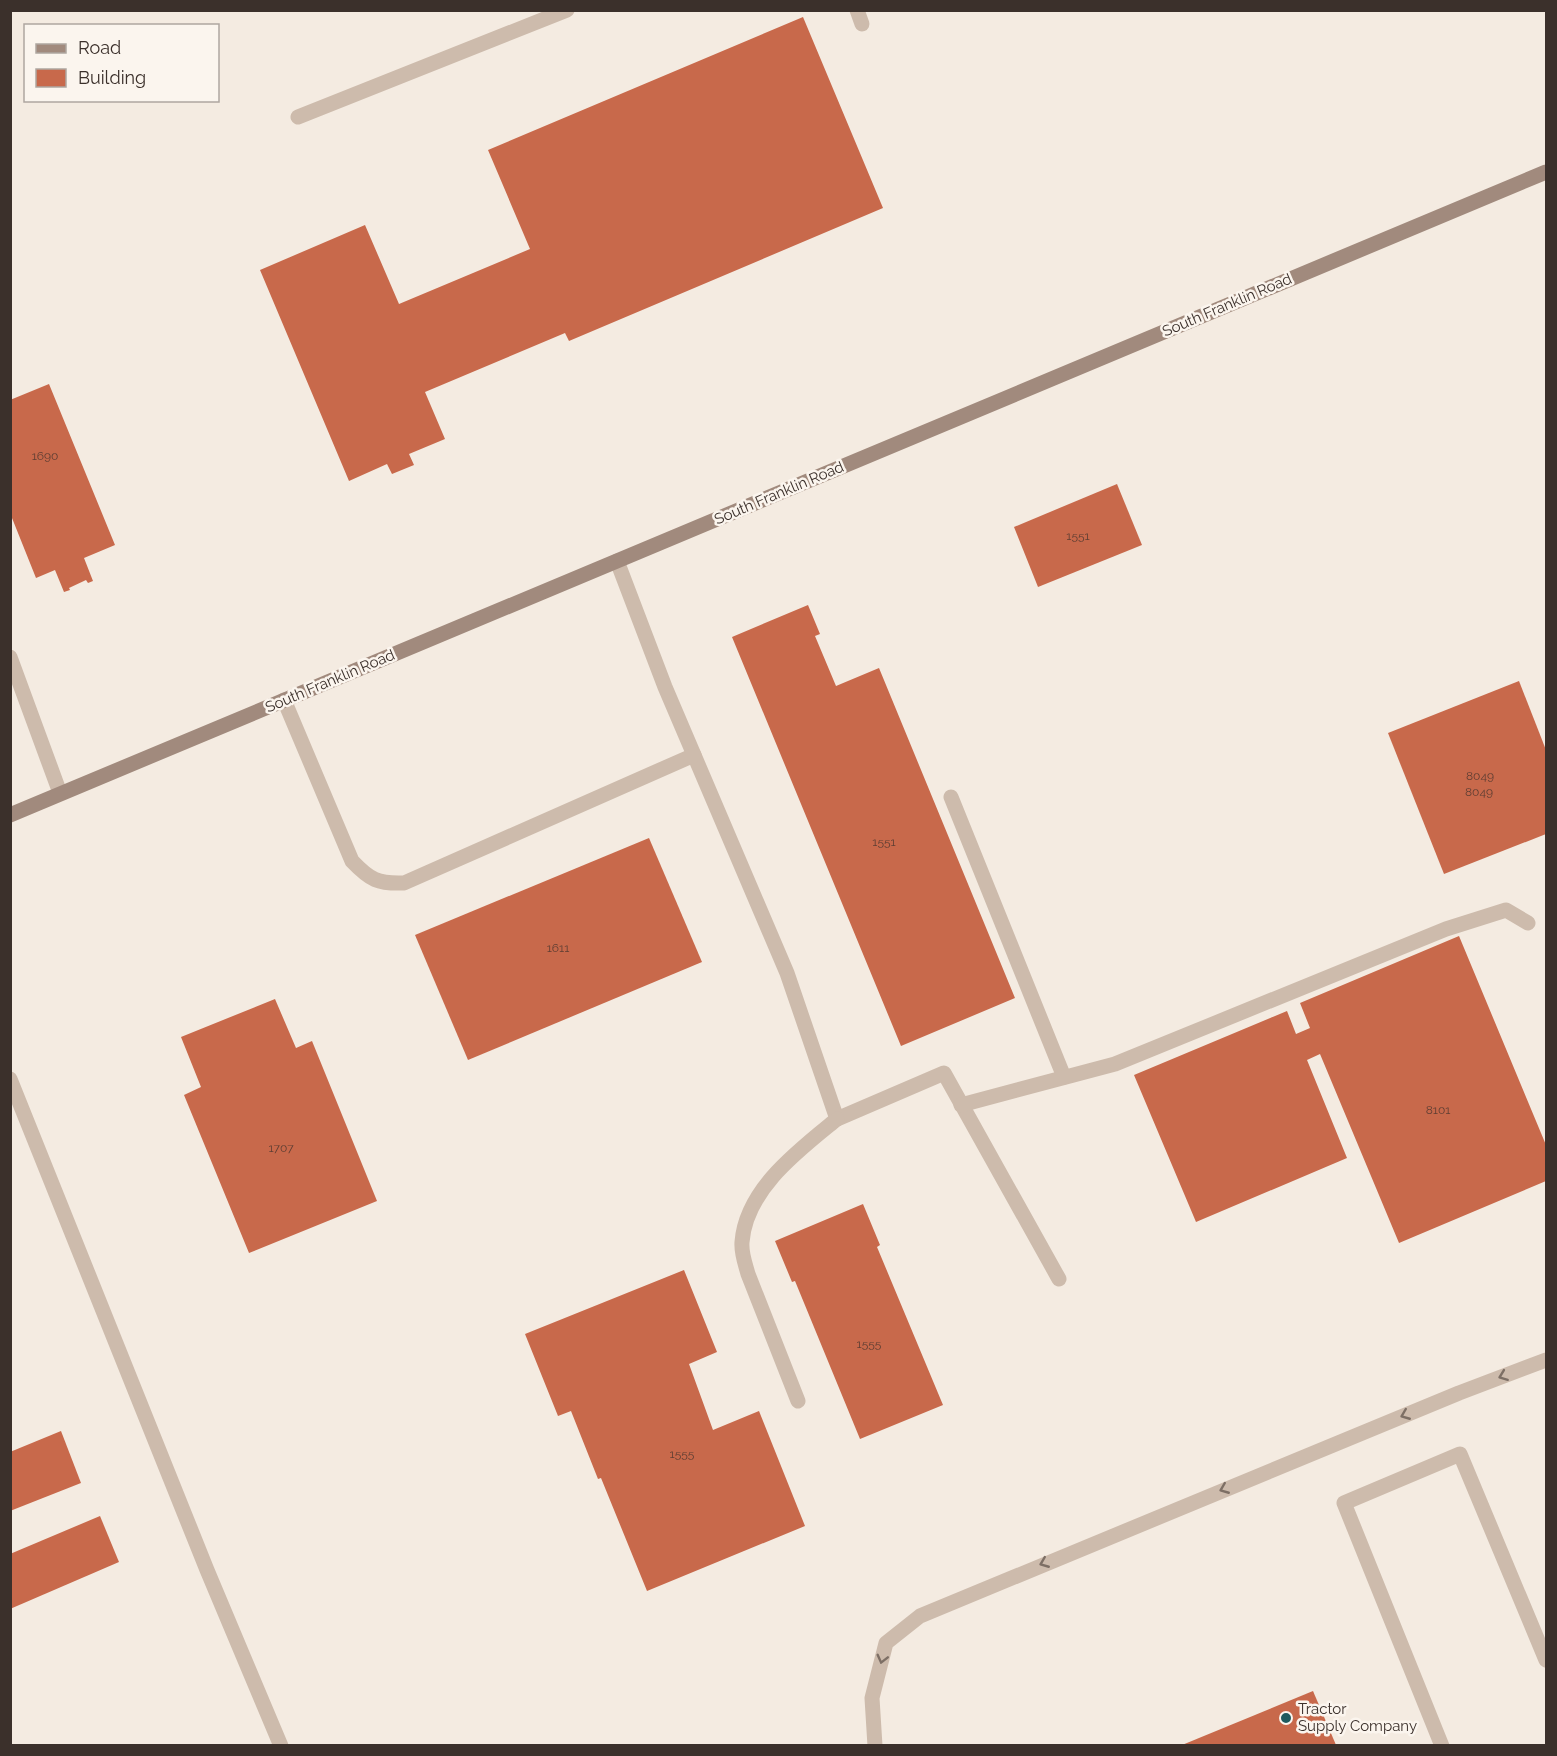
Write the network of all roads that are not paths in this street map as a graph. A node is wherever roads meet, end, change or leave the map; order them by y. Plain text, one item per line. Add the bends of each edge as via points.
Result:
1 (567, 10) edge
2 (298, 117) dead end
3 (1546, 172) edge
4 (617, 561) junction
5 (10, 657) edge
6 (284, 700) junction
7 (694, 755) junction
8 (60, 794) junction
9 (951, 797) dead end
10 (10, 814) edge
11 (1528, 923) dead end
12 (1065, 1077) junction
13 (10, 1078) edge
14 (961, 1105) junction
15 (837, 1119) junction
16 (1059, 1280) dead end
17 (1546, 1360) edge
18 (798, 1401) dead end
19 (1546, 1660) edge
20 (281, 1746) edge
21 (875, 1746) edge
22 (1442, 1746) edge

1 - 2 lane
3 - 4 main road, South Franklin Road
4 - 6 main road, South Franklin Road
4 - 7 lane
5 - 8 lane
6 - 7 lane via 352,861 367,877 384,884 404,883
6 - 8 main road, South Franklin Road
7 - 15 lane via 787,973
8 - 10 main road, South Franklin Road
9 - 12 lane
11 - 12 lane via 1506,910 1446,929 1114,1064
12 - 14 lane
13 - 20 lane
14 - 15 lane via 944,1073
14 - 16 lane
15 - 18 lane via 803,1147 767,1186 752,1208 742,1241 748,1274
17 -> 21 lane via 920,1616 886,1643 872,1698
19 - 22 lane via 1460,1454 1344,1503

